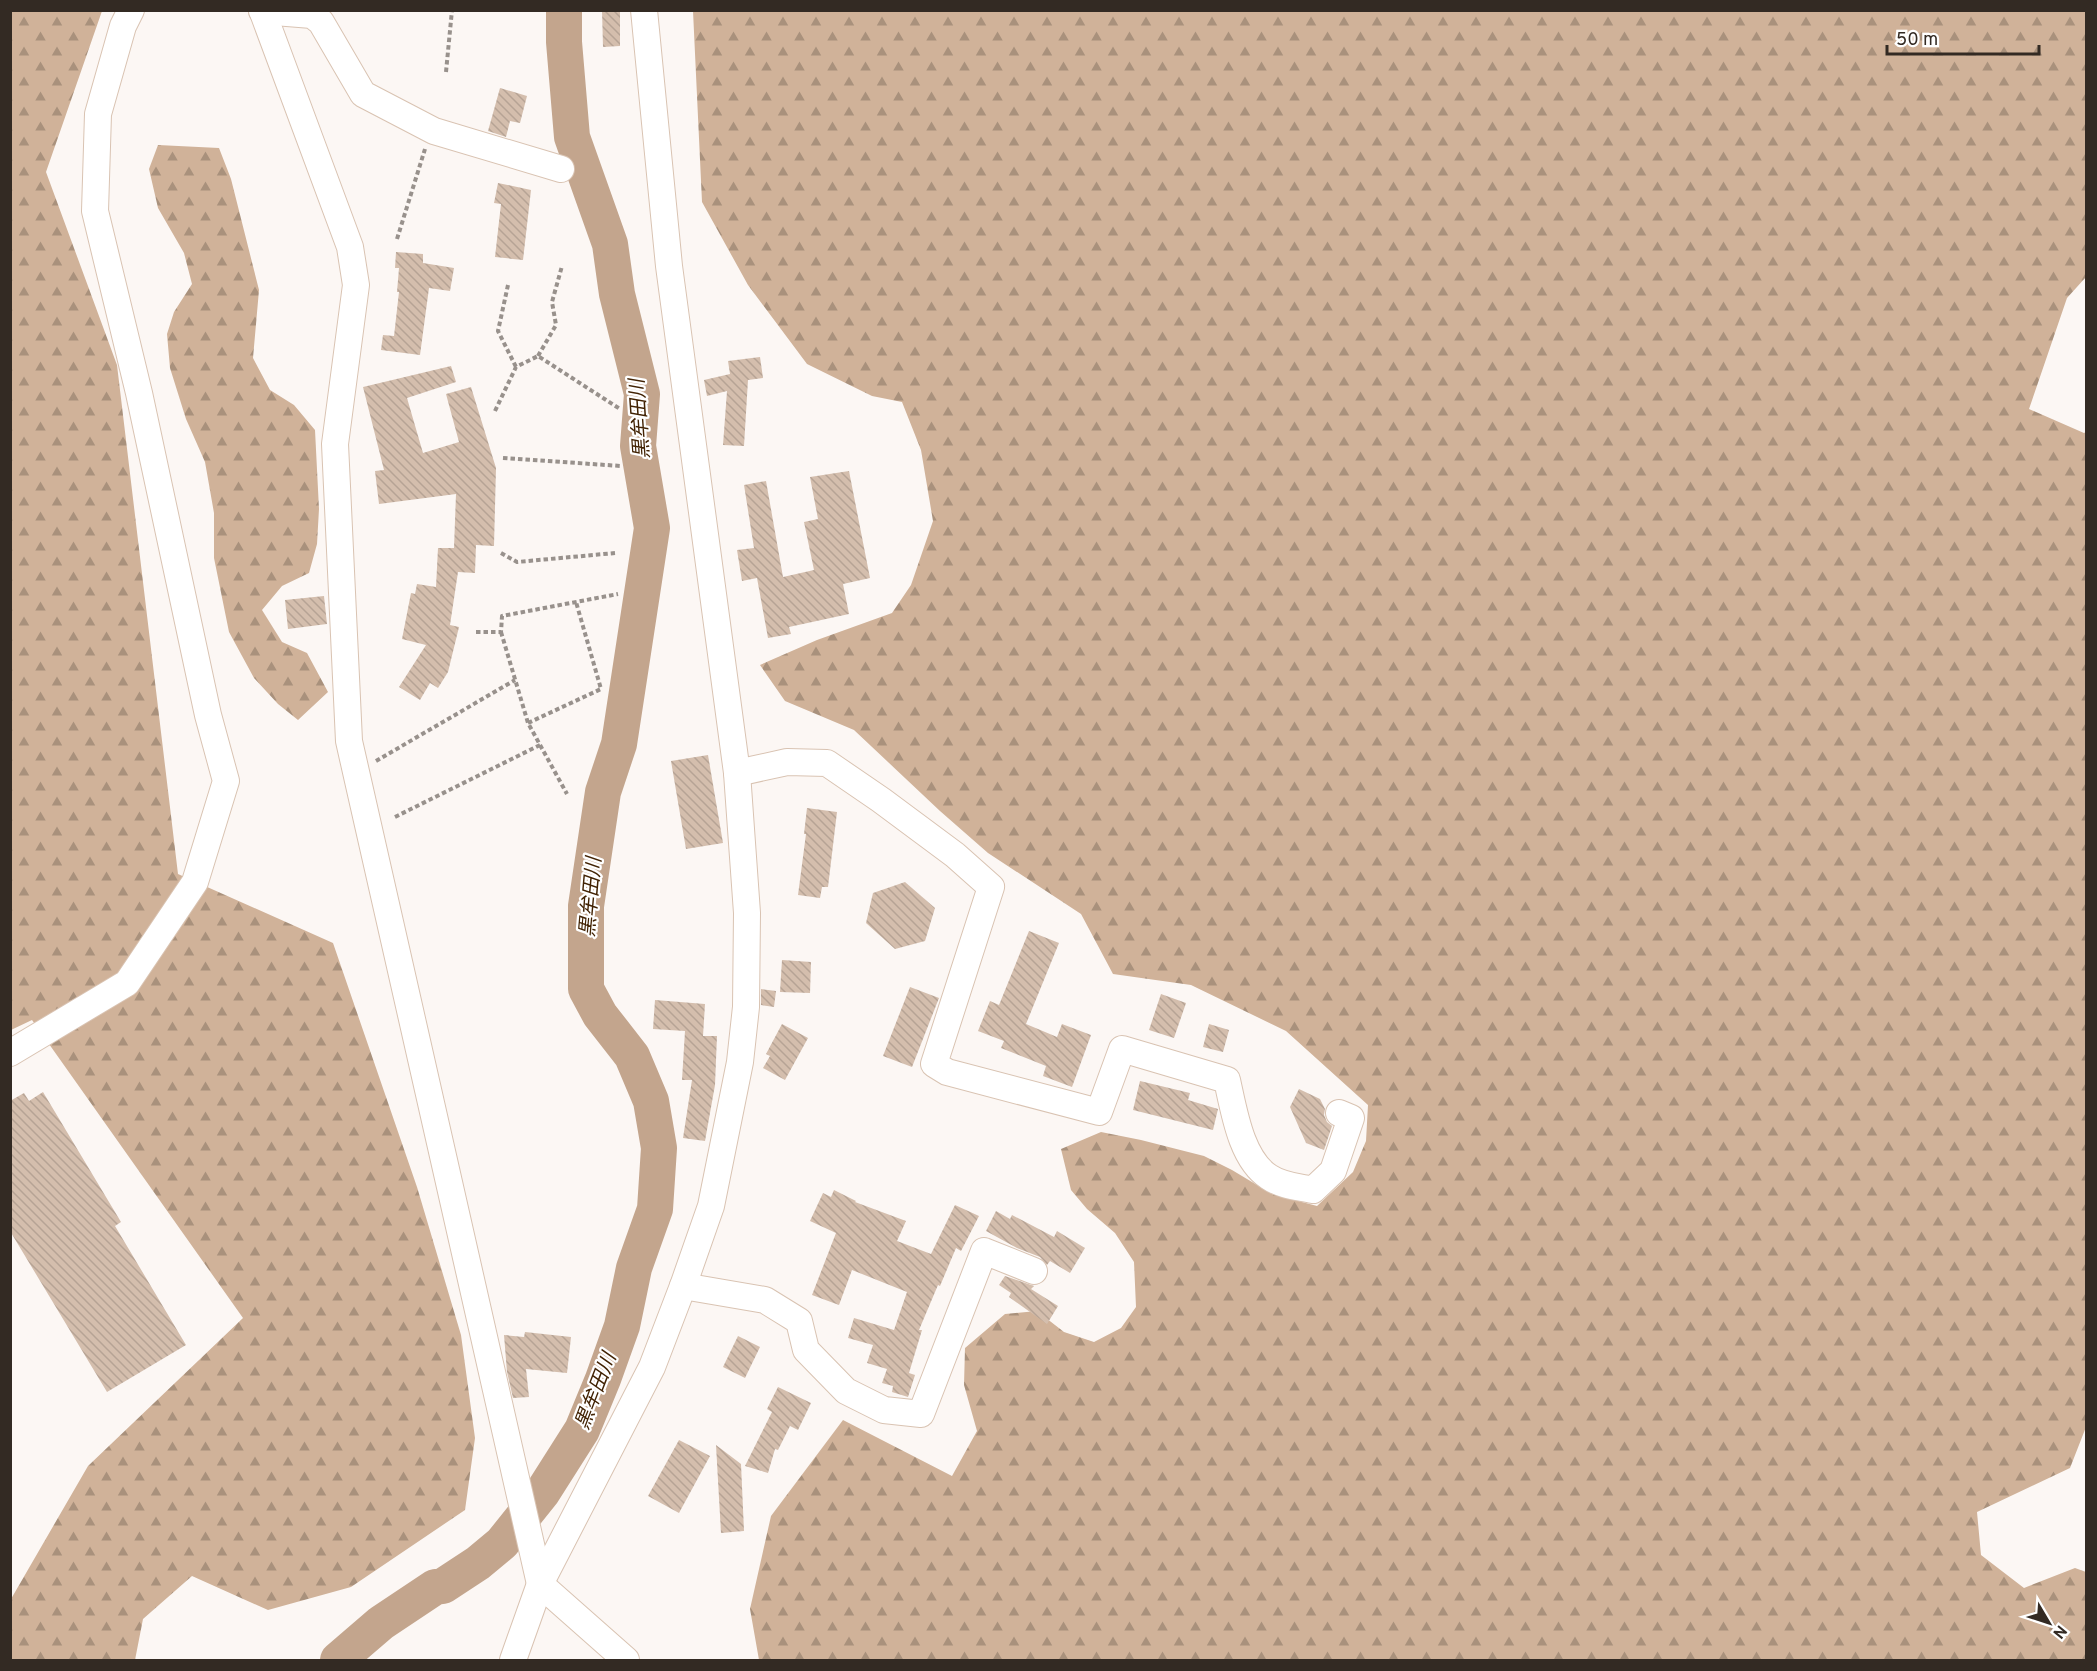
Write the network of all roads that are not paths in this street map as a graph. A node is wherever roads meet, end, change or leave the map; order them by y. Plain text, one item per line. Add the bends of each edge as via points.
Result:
1 (131, 10) edge
2 (644, 10) edge
3 (262, 11) edge
4 (561, 169) dead end
5 (736, 773) junction
6 (10, 1053) edge
7 (1339, 1113) dead end
8 (1034, 1271) dead end
9 (683, 1286) junction
10 (540, 1584) junction
11 (513, 1660) edge
12 (626, 1660) edge

1 - 6 street via 98,114 94,211 226,781 195,882 127,983
2 - 5 street via 669,266
3 - 4 street via 312,15 321,22 363,94 383,105 434,131
3 - 10 street via 350,247 356,285 335,444 349,741
5 - 7 street via 787,762 827,763 955,855 991,887 934,1064 947,1072 1099,1112 1122,1049 1227,1080 1240,1136 1258,1168 1286,1185 1313,1190 1333,1171 1351,1118
5 - 9 street via 747,913 746,1007 740,1062 711,1206
8 - 9 street via 984,1251 921,1414 884,1410 846,1391 806,1350 799,1321 765,1300
9 - 10 street via 652,1367
10 - 11 street
10 - 12 street

